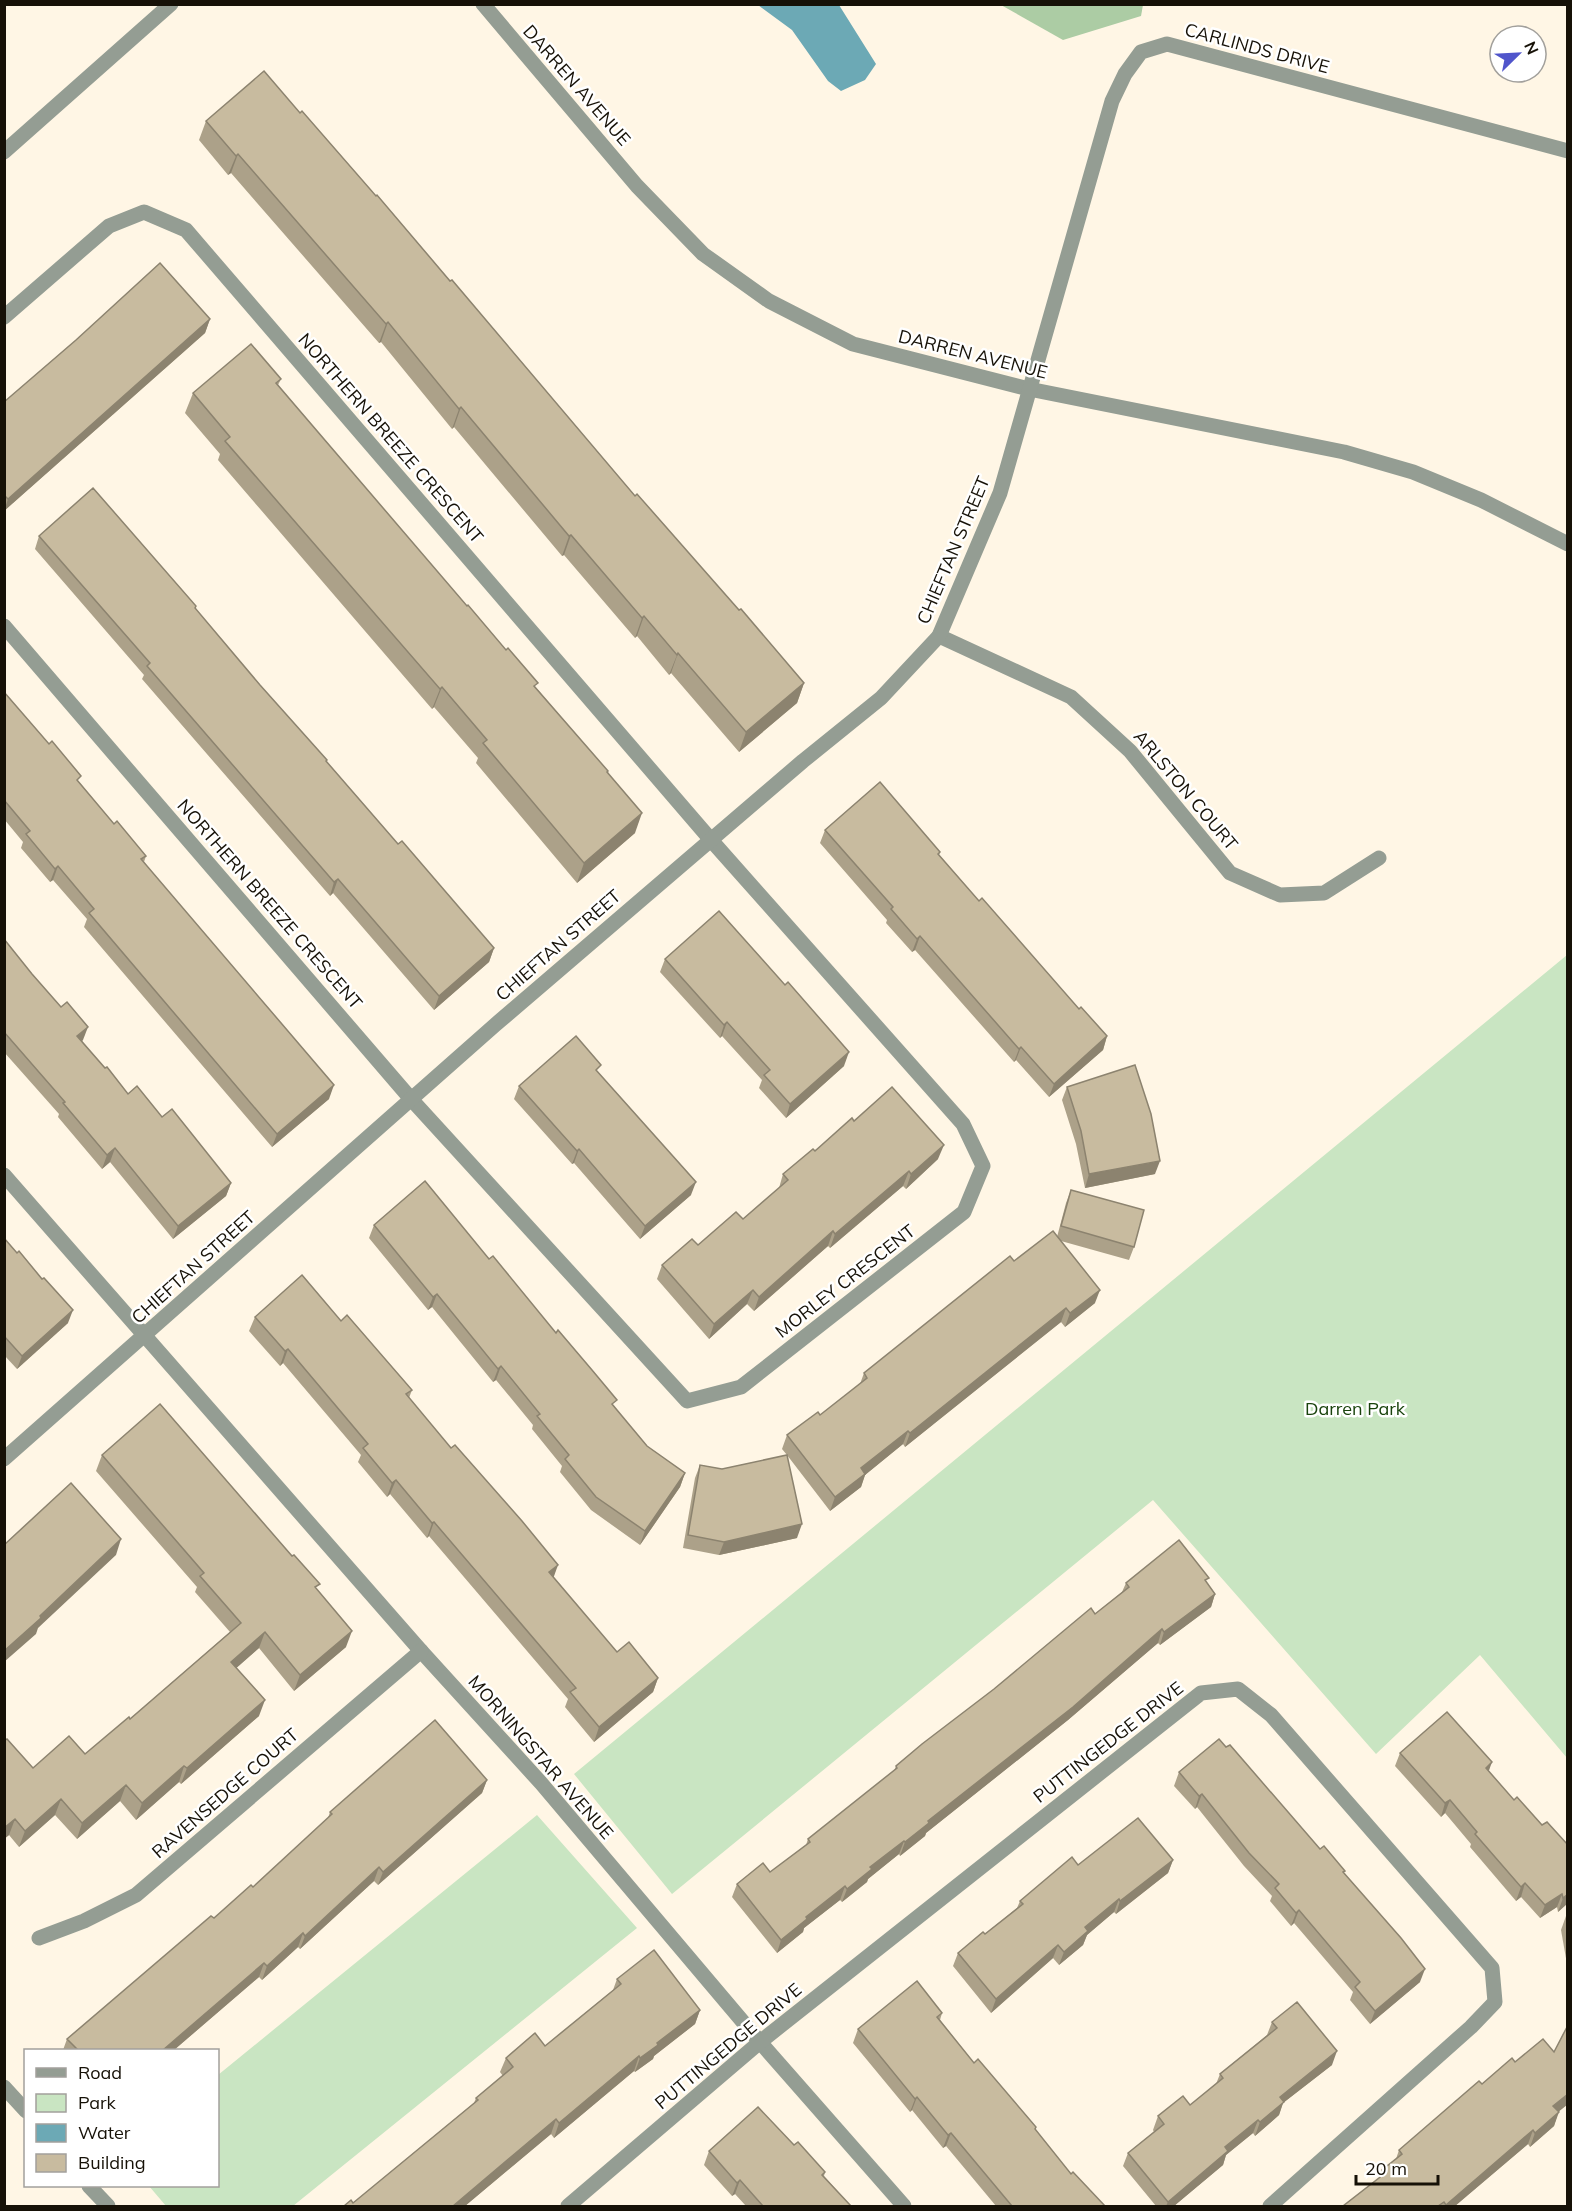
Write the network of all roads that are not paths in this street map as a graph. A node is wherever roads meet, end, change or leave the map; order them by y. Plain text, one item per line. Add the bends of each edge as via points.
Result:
1 (171, 4) edge
2 (483, 4) edge
3 (1568, 151) edge
4 (4, 152) edge
5 (4, 317) edge
6 (1029, 389) junction
7 (1568, 544) edge
8 (4, 626) edge
9 (939, 636) junction
10 (711, 840) junction
11 (1379, 858) dead end
12 (411, 1099) junction
13 (4, 1175) edge
14 (144, 1336) junction
15 (4, 1459) edge
16 (421, 1651) junction
17 (39, 1938) dead end
18 (760, 2042) junction
19 (4, 2087) edge
20 (24, 2109) edge
21 (90, 2187) edge
22 (108, 2206) edge
23 (568, 2206) edge
24 (904, 2206) edge
25 (1270, 2206) edge

1 - 4 street
2 - 6 street, DARREN AVENUE via 637,186 703,254 769,301 854,344
3 - 6 street, CARLINDS DRIVE via 1167,44 1141,52 1112,101
5 - 10 street, NORTHERN BREEZE CRESCENT via 110,225 144,212 186,230
6 - 7 street, DARREN AVENUE via 1344,452 1413,472 1481,500
6 - 9 street, CHIEFTAN STREET via 1000,493
8 - 12 street, NORTHERN BREEZE CRESCENT
9 - 10 street, CHIEFTAN STREET via 881,698
9 - 11 street, ARLSTON COURT via 1071,697 1130,751 1230,873 1280,895 1324,893
10 - 12 street, CHIEFTAN STREET
10 - 12 street, MORLEY CRESCENT via 963,1124 983,1166 964,1212 741,1387 687,1401
12 - 14 street, CHIEFTAN STREET
13 - 14 street, MORNINGSTAR AVENUE
14 - 15 street, CHIEFTAN STREET
14 - 16 street, MORNINGSTAR AVENUE
16 - 17 street, RAVENSEDGE COURT via 136,1895
16 - 18 street, MORNINGSTAR AVENUE via 541,1783
18 - 23 street, PUTTINGEDGE DRIVE
18 - 24 street, MORNINGSTAR AVENUE
18 - 25 street, PUTTINGEDGE DRIVE via 1201,1693 1238,1689 1271,1715 1492,1968 1495,2002
19 - 20 street
21 - 22 street

